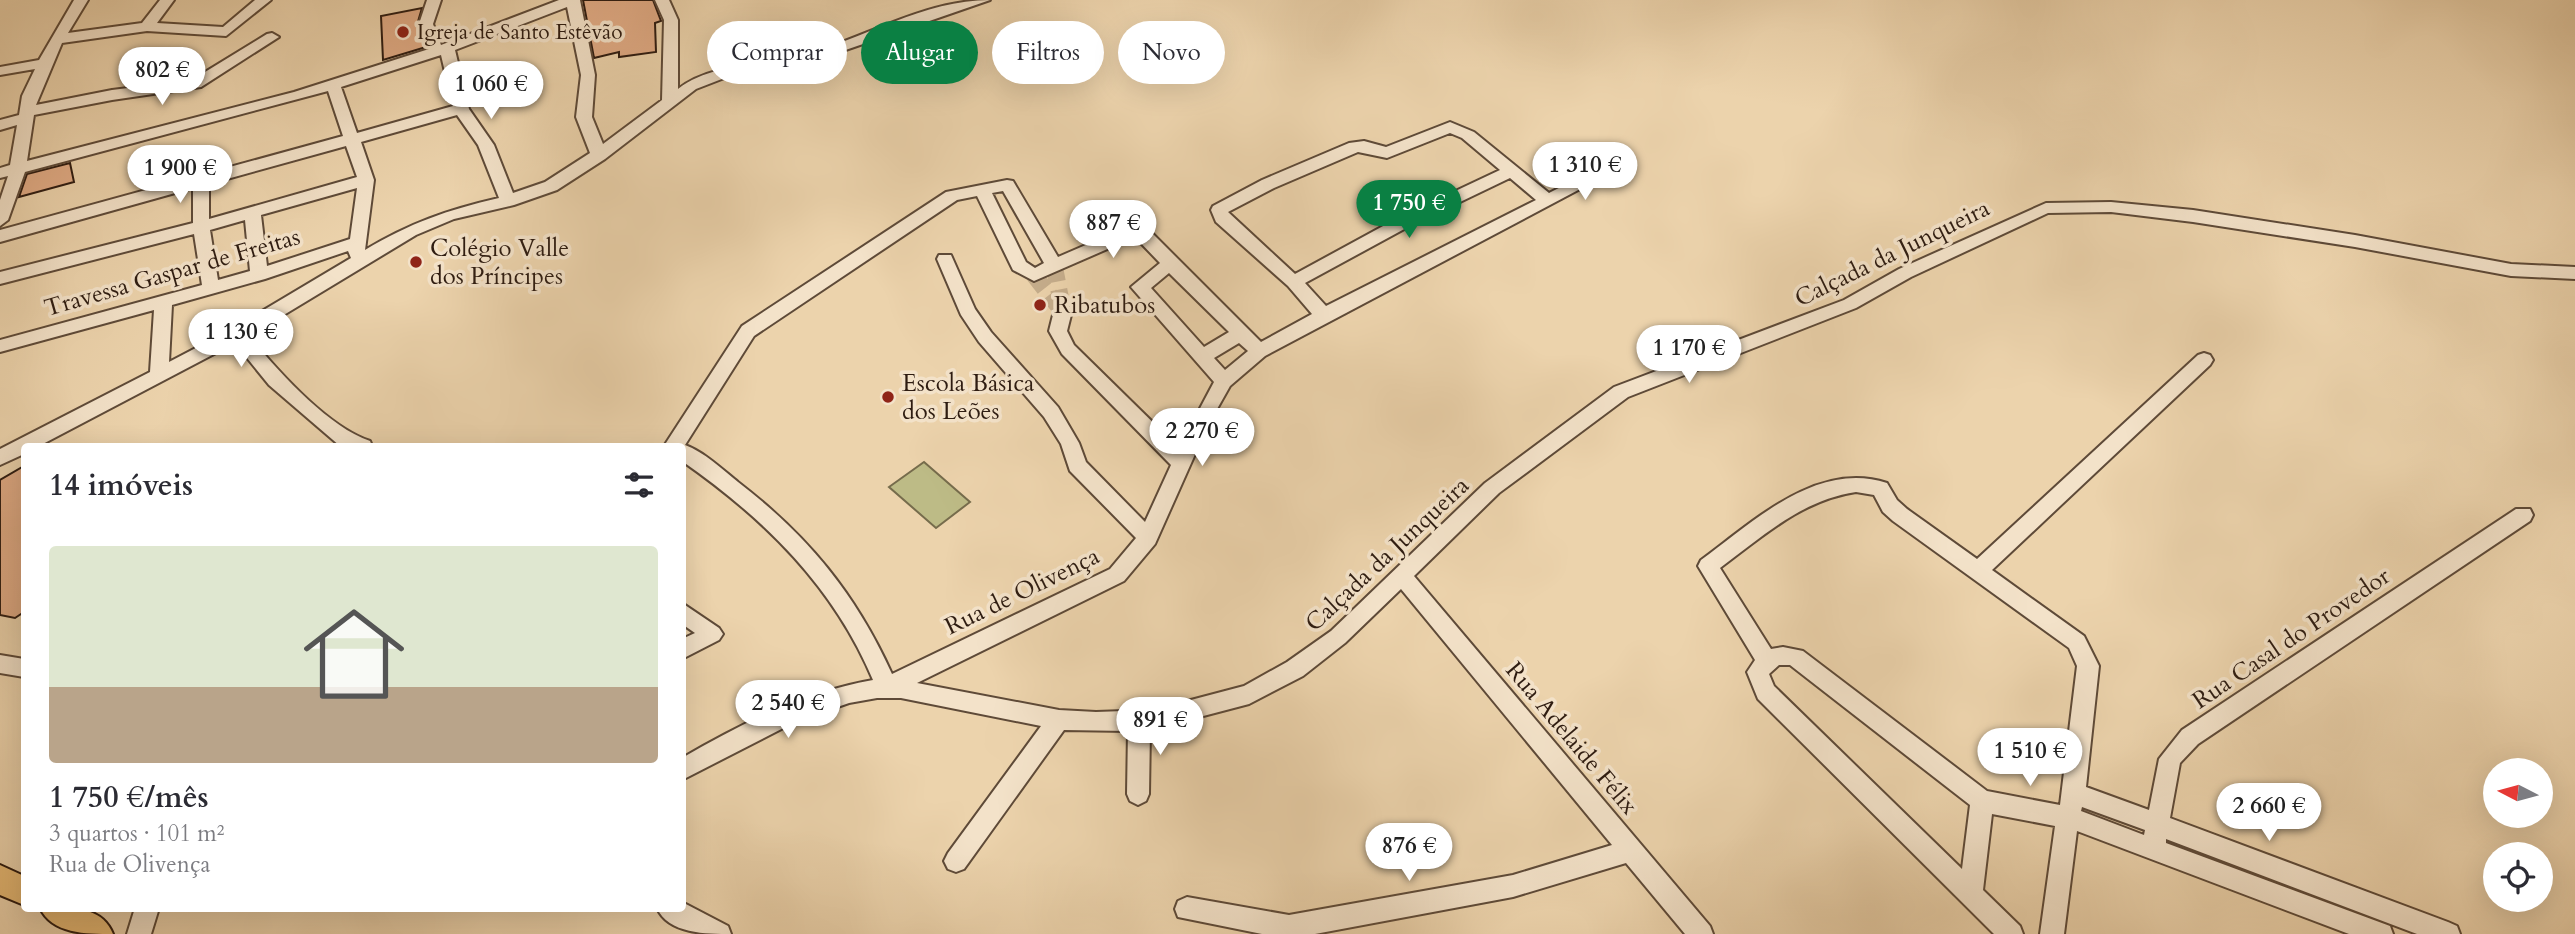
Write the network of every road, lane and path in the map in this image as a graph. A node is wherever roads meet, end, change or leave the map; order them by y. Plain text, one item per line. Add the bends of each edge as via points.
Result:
1 (81, 0) edge
2 (167, 0) edge
3 (264, 0) edge
4 (434, 0) edge
5 (572, 0) edge
6 (662, 0) edge
7 (916, 0) edge
8 (984, 0) edge
9 (923, 18) junction
10 (148, 27) junction
11 (272, 37) dead end
12 (58, 38) junction
13 (442, 51) junction
14 (44, 64) junction
15 (0, 71) edge
16 (333, 85) junction
17 (670, 102) junction
18 (461, 109) junction
19 (26, 115) junction
20 (0, 125) edge
21 (351, 142) junction
22 (599, 155) junction
23 (19, 168) junction
24 (1606, 171) dead end
25 (1510, 172) junction
26 (0, 173) edge
27 (201, 180) junction
28 (366, 180) junction
29 (982, 190) junction
30 (508, 201) junction
31 (1548, 201) junction
32 (253, 213) junction
33 (0, 220) edge
34 (201, 228) junction
35 (0, 236) edge
36 (358, 242) junction
37 (945, 259) dead end
38 (1170, 264) junction
39 (355, 265) junction
40 (1054, 265) junction
41 (2575, 273) edge
42 (259, 275) junction
43 (0, 278) edge
44 (1294, 282) junction
45 (211, 287) junction
46 (163, 301) junction
47 (1063, 311) tunnel mouth
48 (1324, 315) junction
49 (239, 334) junction
50 (1240, 334) junction
51 (0, 346) edge
52 (1259, 351) junction
53 (1203, 356) junction
54 (2204, 360) dead end
55 (159, 375) junction
56 (1224, 381) junction
57 (29, 443) edge
58 (352, 443) edge
59 (677, 443) edge
60 (21, 447) edge
61 (686, 454) edge
62 (0, 458) edge
63 (1182, 464) junction
64 (2523, 515) dead end
65 (1149, 538) junction
66 (1978, 570) junction
67 (1402, 576) junction
68 (686, 615) edge
69 (686, 648) edge
70 (1767, 662) junction
71 (0, 664) edge
72 (21, 668) edge
73 (887, 687) junction
74 (1059, 720) junction
75 (1139, 720) junction
76 (686, 768) edge
77 (2074, 793) junction
78 (1138, 794) dead end
79 (1982, 801) junction
80 (2070, 818) junction
81 (2156, 824) junction
82 (2153, 848) junction
83 (1631, 850) junction
84 (956, 861) dead end
85 (0, 879) edge
86 (21, 890) edge
87 (1971, 892) junction
88 (1187, 909) dead end
89 (61, 912) edge
90 (145, 912) edge
91 (677, 912) edge
92 (93, 932) edge
93 (139, 934) edge
94 (719, 934) edge
95 (1701, 934) edge
96 (2011, 934) edge
97 (2052, 934) edge
98 (2381, 934) edge
99 (2448, 934) edge

1 - 12 street
2 - 10 street
3 - 10 street via 226,32
4 - 13 street via 426,24
5 - 13 street
5 - 22 street via 588,75 584,117
6 - 17 street via 671,20
7 - 9 street
8 - 9 street
9 - 17 street via 803,60 724,73 691,86
10 - 12 street
11 - 19 street via 196,84 112,94
12 - 14 street
13 - 16 street
13 - 18 street
14 - 15 street
14 - 19 street
16 - 21 street
16 - 23 street
17 - 22 street
18 - 21 street
18 - 30 street via 486,145
19 - 20 street
19 - 23 street
21 - 27 street
21 - 28 street
22 - 30 street via 551,186
23 - 26 street
23 - 33 street
24 - 31 street, Rua de Olivença
25 - 31 street
25 - 44 street via 1402,223
25 - 44 street via 1468,135 1450,127 1387,153 1355,147 1219,210 1222,218
27 - 34 street
27 - 35 street
28 - 32 street
28 - 36 street
29 - 40 street via 1007,185
29 - 40 street via 1019,267 1034,275
29 - 59 street via 952,196 748,331
30 - 39 street via 449,215 410,231
31 - 48 street, Rua de Olivença
32 - 34 street
32 - 42 street
34 - 43 street
34 - 45 street
36 - 39 street
36 - 42 street, Travessa Gaspar de Freitas
37 - 65 street via 967,310 1051,412 1070,443 1077,466
38 - 40 street via 1138,229
38 - 50 street
38 - 53 street via 1140,287
39 - 49 street
41 - 67 street, Calçada da Junqueira via 2511,271 2193,216 2073,205 2035,211 1850,304 1621,392 1492,488
42 - 45 street, Travessa Gaspar de Freitas
44 - 48 street
45 - 46 street, Travessa Gaspar de Freitas
46 - 51 street, Travessa Gaspar de Freitas
46 - 55 street
47 - 63 street via 1058,331 1068,349
48 - 52 street, Rua de Olivença
49 - 55 street
49 - 58 street via 275,380
50 - 52 street
50 - 53 street
52 - 56 street, Rua de Olivença
53 - 56 street
54 - 66 street
55 - 57 street
56 - 63 street, Rua de Olivença
60 - 62 street
61 - 73 street via 787,536 828,580
63 - 65 street, Rua de Olivença
64 - 81 street, Rua Casal do Provedor via 2190,737 2170,759
65 - 73 street, Rua de Olivença via 1117,575
66 - 70 street via 1900,515 1880,488 1868,484 1818,491 1708,566
66 - 77 street via 2077,642 2088,666
67 - 75 street, Calçada da Junqueira via 1330,643 1269,684 1223,703
67 - 83 street, Rua Adelaide Félix
68 - 69 street via 712,634
70 - 79 street via 1784,654 1795,657
70 - 87 street via 1758,672 1766,692
71 - 72 street
73 - 74 street, Calçada da Junqueira
73 - 76 street via 862,690 794,713
74 - 75 street, Calçada da Junqueira
74 - 84 street
75 - 78 street
77 - 80 street
77 - 81 street
79 - 80 street
79 - 87 street
80 - 82 street
80 - 97 street
81 - 82 street, Rua Casal do Provedor
81 - 99 street
82 - 98 street
83 - 88 street via 1513,886 1289,927
83 - 95 street, Rua Adelaide Félix
85 - 86 main road
87 - 96 street
89 - 92 main road
90 - 93 street
91 - 94 street

